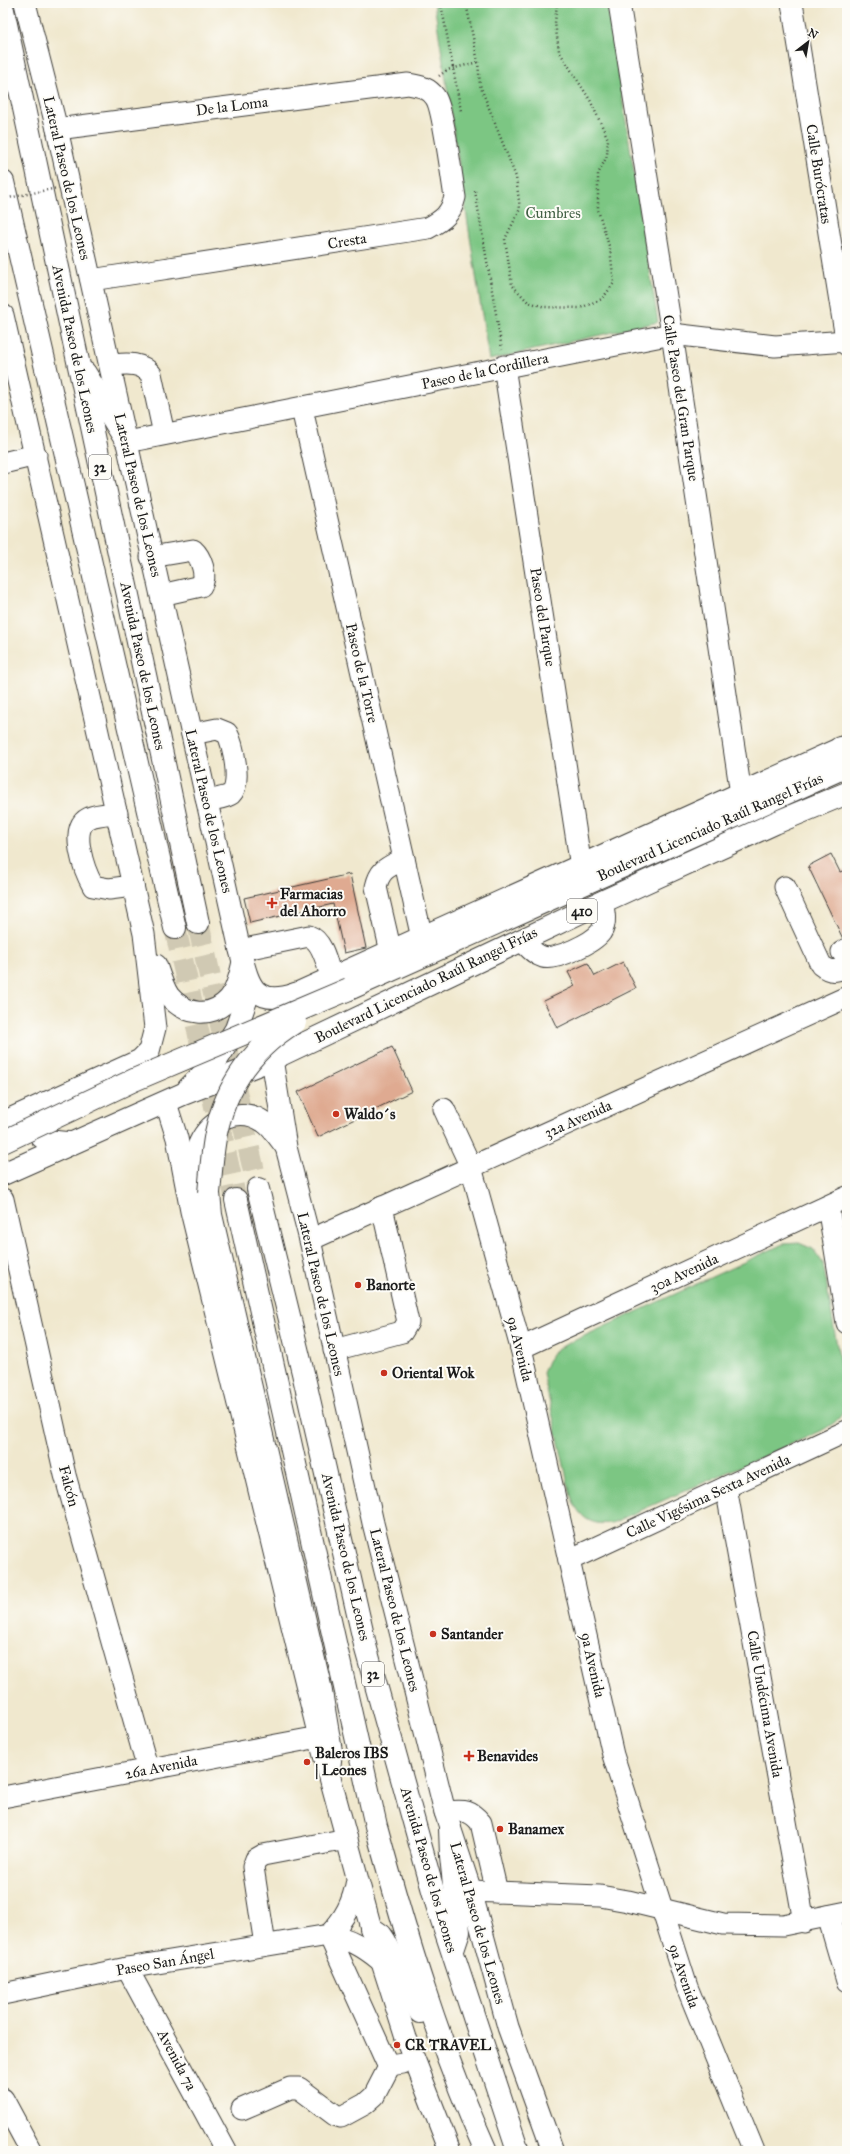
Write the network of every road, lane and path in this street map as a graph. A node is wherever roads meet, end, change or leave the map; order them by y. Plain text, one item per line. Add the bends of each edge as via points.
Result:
1 (15, 3) edge
2 (26, 3) edge
3 (466, 3) edge
4 (557, 3) edge
5 (619, 3) edge
6 (792, 3) edge
7 (3, 10) edge
8 (8, 31) junction
9 (478, 62) junction
10 (417, 85) junction
11 (57, 129) junction
12 (3, 182) edge
13 (57, 188) dead end
14 (3, 199) edge
15 (91, 280) junction
16 (3, 315) edge
17 (672, 334) junction
18 (847, 342) edge
19 (76, 358) junction
20 (110, 365) junction
21 (504, 366) junction
22 (302, 409) junction
23 (164, 434) junction
24 (127, 442) junction
25 (36, 454) junction
26 (3, 463) edge
27 (152, 557) junction
28 (161, 595) junction
29 (192, 734) junction
30 (845, 752) edge
31 (847, 793) edge
32 (741, 794) junction
33 (207, 801) junction
34 (117, 813) junction
35 (404, 859) junction
36 (581, 867) junction
37 (133, 886) junction
38 (784, 887) dead end
39 (602, 902) junction
40 (198, 923) tunnel mouth
41 (175, 928) tunnel mouth
42 (544, 929) junction
43 (144, 934) junction
44 (422, 938) junction
45 (521, 940) junction
46 (390, 952) junction
47 (567, 953) junction
48 (242, 956) junction
49 (845, 956) edge
50 (331, 977) junction
51 (251, 986) junction
52 (349, 989) junction
53 (295, 994) junction
54 (847, 997) edge
55 (320, 1036) junction
56 (272, 1059) junction
57 (175, 1099) junction
58 (45, 1103) junction
59 (444, 1109) dead end
60 (3, 1122) edge
61 (3, 1142) edge
62 (70, 1143) junction
63 (286, 1147) junction
64 (471, 1167) junction
65 (3, 1174) edge
66 (258, 1189) tunnel mouth
67 (847, 1197) edge
68 (3, 1200) edge
69 (236, 1200) tunnel mouth
70 (828, 1206) junction
71 (382, 1207) junction
72 (191, 1211) junction
73 (310, 1240) junction
74 (847, 1323) edge
75 (521, 1348) junction
76 (334, 1350) junction
77 (847, 1431) edge
78 (726, 1487) junction
79 (569, 1560) junction
80 (319, 1737) junction
81 (148, 1770) junction
82 (329, 1770) junction
83 (3, 1797) edge
84 (448, 1820) junction
85 (347, 1839) junction
86 (357, 1878) junction
87 (471, 1891) junction
88 (497, 1892) junction
89 (662, 1910) junction
90 (838, 1914) edge
91 (804, 1922) junction
92 (371, 1928) junction
93 (328, 1935) junction
94 (265, 1945) junction
95 (452, 1953) junction
96 (380, 1960) junction
97 (127, 1968) junction
98 (847, 1981) edge
99 (3, 1994) edge
100 (400, 2020) junction
101 (371, 2031) junction
102 (440, 2040) junction
103 (415, 2059) junction
104 (390, 2065) junction
105 (3, 2099) edge
106 (242, 2109) dead end
107 (31, 2151) edge
108 (226, 2151) edge
109 (450, 2151) edge
110 (486, 2151) edge
111 (518, 2151) edge
112 (554, 2151) edge
113 (754, 2151) edge

1 - 8 main road
2 - 11 street, Lateral Paseo de los Leones
3 - 9 path
4 - 9 path via 559,51 590,100 608,139 607,156 598,174 598,210 610,248 614,283 602,299 580,308 545,308 528,302 512,285 505,239 520,209 516,177 480,85
5 - 17 street, Calle Paseo del Gran Parque
6 - 18 street, Calle Burócratas
7 - 8 main road, Avenida Paseo de los Leones / 32
8 - 19 main road, Avenida Paseo de los Leones / 32
9 - 10 path via 447,70
10 - 11 street, De la Loma
10 - 15 street, Cresta via 436,97 455,197 452,209 442,220 428,228
11 - 15 street, Lateral Paseo de los Leones
12 - 41 main road, Avenida Paseo de los Leones / 32
13 - 14 path, bridge
15 - 20 street, Lateral Paseo de los Leones
16 - 25 street
17 - 18 street, Paseo de la Cordillera via 774,346
17 - 21 street, Paseo de la Cordillera
17 - 32 street, Calle Paseo del Gran Parque
19 - 24 main road
19 - 40 main road, Avenida Paseo de los Leones / 32
20 - 23 street via 130,363 146,368 151,374
20 - 24 street, Lateral Paseo de los Leones
21 - 22 street, Paseo de la Cordillera
21 - 36 street, Paseo del Parque
22 - 23 street, Paseo de la Cordillera
22 - 35 street, Paseo de la Torre
23 - 24 street, Paseo de la Cordillera
24 - 27 street, Lateral Paseo de los Leones
25 - 26 street
25 - 34 street
27 - 28 street, Lateral Paseo de los Leones
27 - 28 street via 193,550 199,555 204,576 201,586
28 - 29 street, Lateral Paseo de los Leones
29 - 33 street, Lateral Paseo de los Leones
29 - 33 street via 217,729 227,733 231,740 237,781 235,788 227,796
30 - 32 street
30 - 52 main road, Boulevard Licenciado Raúl Rangel Frías / 410 via 827,775
31 - 39 main road, Boulevard Licenciado Raúl Rangel Frías / 410
32 - 36 street
33 - 48 street, Lateral Paseo de los Leones
34 - 37 street
34 - 37 street via 88,818 79,833 81,852 87,876 93,886 109,890
35 - 44 street, Paseo de la Torre
35 - 46 street via 383,870 376,887
36 - 44 street
37 - 43 street
38 - 49 street via 821,965 827,970 836,971
39 - 42 main road, Boulevard Licenciado Raúl Rangel Frías / 410
39 - 47 street via 604,920 601,932
42 - 45 main road, Boulevard Licenciado Raúl Rangel Frías / 410
42 - 47 street
43 - 48 street via 169,995 180,1006 202,1013 216,1010 229,999 237,984
43 - 58 street via 155,1028 149,1051 140,1060
44 - 46 street
45 - 47 street via 534,953 543,957 553,958
45 - 55 main road, Boulevard Licenciado Raúl Rangel Frías / 410
46 - 50 street
48 - 50 street via 309,936 319,943
48 - 51 street, Lateral Paseo de los Leones
50 - 53 street
51 - 53 street via 260,995 269,998 279,999
51 - 57 main road via 236,1029 216,1061
52 - 61 main road, Boulevard Licenciado Raúl Rangel Frías / 410, bridge via 134,1080
52 - 82 main road, bridge via 278,1033 257,1051 242,1071 227,1098 216,1133 209,1193 211,1215 320,1686 331,1751
53 - 55 main road via 285,1015 284,1025 288,1033 295,1036
54 - 64 street, 32a Avenida
55 - 56 main road, Boulevard Licenciado Raúl Rangel Frías / 410
56 - 57 main road, Boulevard Licenciado Raúl Rangel Frías / 410
56 - 63 street, Lateral Paseo de los Leones
57 - 62 main road, Boulevard Licenciado Raúl Rangel Frías / 410
57 - 72 street via 177,1138
58 - 60 street
58 - 62 main road via 38,1125 42,1138 50,1142
59 - 64 street, 9a Avenida
62 - 65 main road, Boulevard Licenciado Raúl Rangel Frías / 410
63 - 72 street via 264,1122 249,1115 232,1114 210,1127 200,1143 194,1162
63 - 73 street, Lateral Paseo de los Leones
64 - 71 street, 32a Avenida
64 - 75 street, 9a Avenida
66 - 95 main road, Avenida Paseo de los Leones / 32 via 366,1649
67 - 70 street, 30a Avenida
68 - 81 street, Falcón via 65,1475
69 - 102 main road, Avenida Paseo de los Leones / 32 via 376,1826 399,1910
70 - 74 street
70 - 75 street, 30a Avenida
71 - 73 street, 32a Avenida
71 - 76 street via 408,1322 402,1332
72 - 80 street
73 - 76 street, Lateral Paseo de los Leones
75 - 79 street, 9a Avenida
76 - 84 street, Lateral Paseo de los Leones via 373,1523
77 - 78 street, Calle Vigésima Sexta Avenida
78 - 79 street, Calle Vigésima Sexta Avenida
78 - 91 street, Calle Undécima Avenida
79 - 89 street, 9a Avenida via 613,1755
80 - 81 street, 26a Avenida
80 - 82 street
81 - 83 street, 26a Avenida
82 - 85 street
84 - 87 street, Lateral Paseo de los Leones
84 - 88 street via 466,1810 474,1814 481,1823
84 - 95 main road via 459,1932
85 - 86 street
85 - 94 street via 263,1855 256,1859 253,1867
86 - 92 street
86 - 93 street via 354,1898 348,1911
87 - 88 street
87 - 112 street, Lateral Paseo de los Leones via 508,2027
88 - 89 street via 600,1896 628,1900
89 - 91 street via 723,1924 776,1925
89 - 113 street, 9a Avenida via 687,1987
90 - 91 street
90 - 98 street
92 - 96 street
92 - 102 main road via 381,1935 427,2027
93 - 94 street, Paseo San Ángel
93 - 96 street, Paseo San Ángel via 356,1942
93 - 101 street
94 - 97 street, Paseo San Ángel
95 - 111 main road, Avenida Paseo de los Leones / 32
96 - 100 street
97 - 99 street, Paseo San Ángel
97 - 108 street, Avenida 7a
100 - 101 street
100 - 103 street
101 - 104 street
102 - 110 main road, Avenida Paseo de los Leones / 32
103 - 104 street
103 - 109 street
104 - 106 street via 374,2096 341,2117 299,2088 290,2088
105 - 107 street

